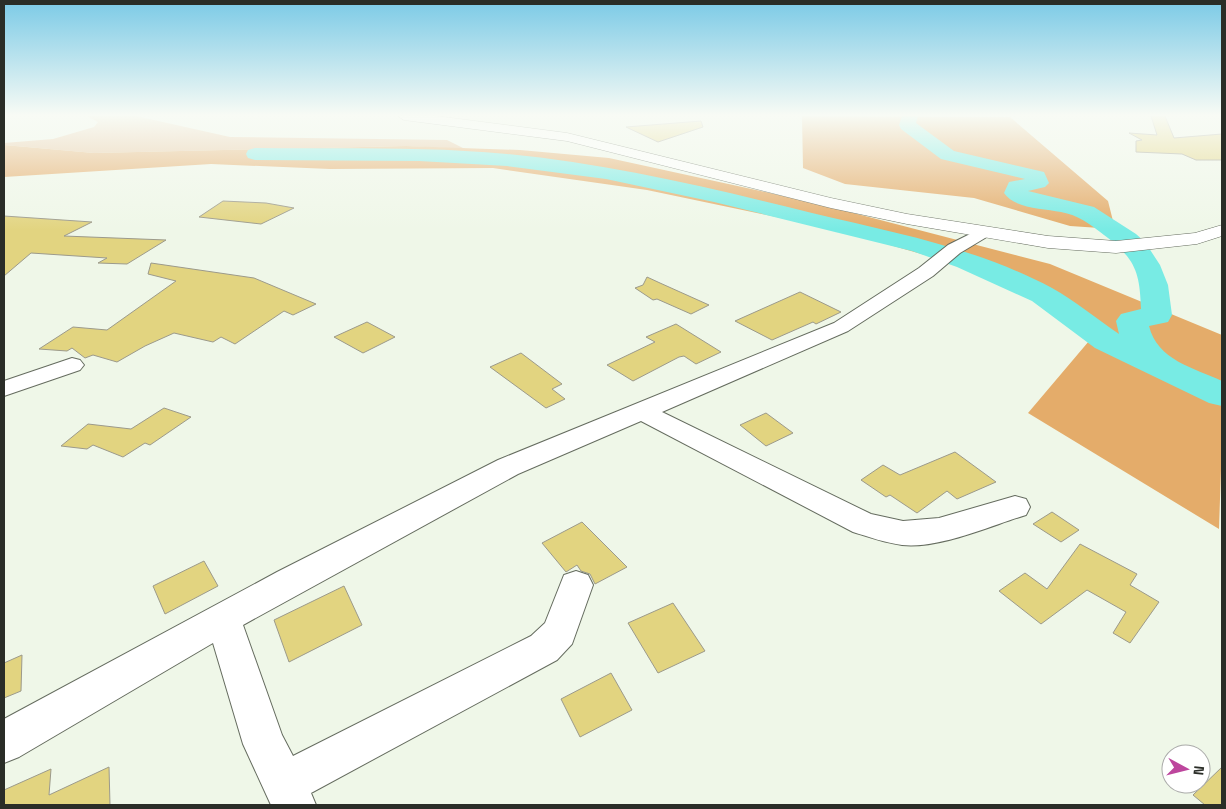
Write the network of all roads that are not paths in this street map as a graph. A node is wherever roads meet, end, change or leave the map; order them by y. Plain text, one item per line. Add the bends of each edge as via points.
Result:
1 (634, 154) edge
2 (1222, 230) edge
3 (984, 232) junction
4 (72, 365) dead end
5 (4, 389) edge
6 (641, 411) junction
7 (1014, 507) dead end
8 (576, 585) dead end
9 (223, 618) junction
10 (4, 742) edge
11 (289, 795) edge

1 - 3 main road via 822,201
2 - 3 main road via 1197,238 1116,247 1058,243
3 - 6 street via 841,328
4 - 5 street
6 - 7 street via 864,524 902,533 939,530
6 - 9 street via 508,466
8 - 11 street via 559,633 544,648
9 - 10 street
9 - 11 street via 264,744

